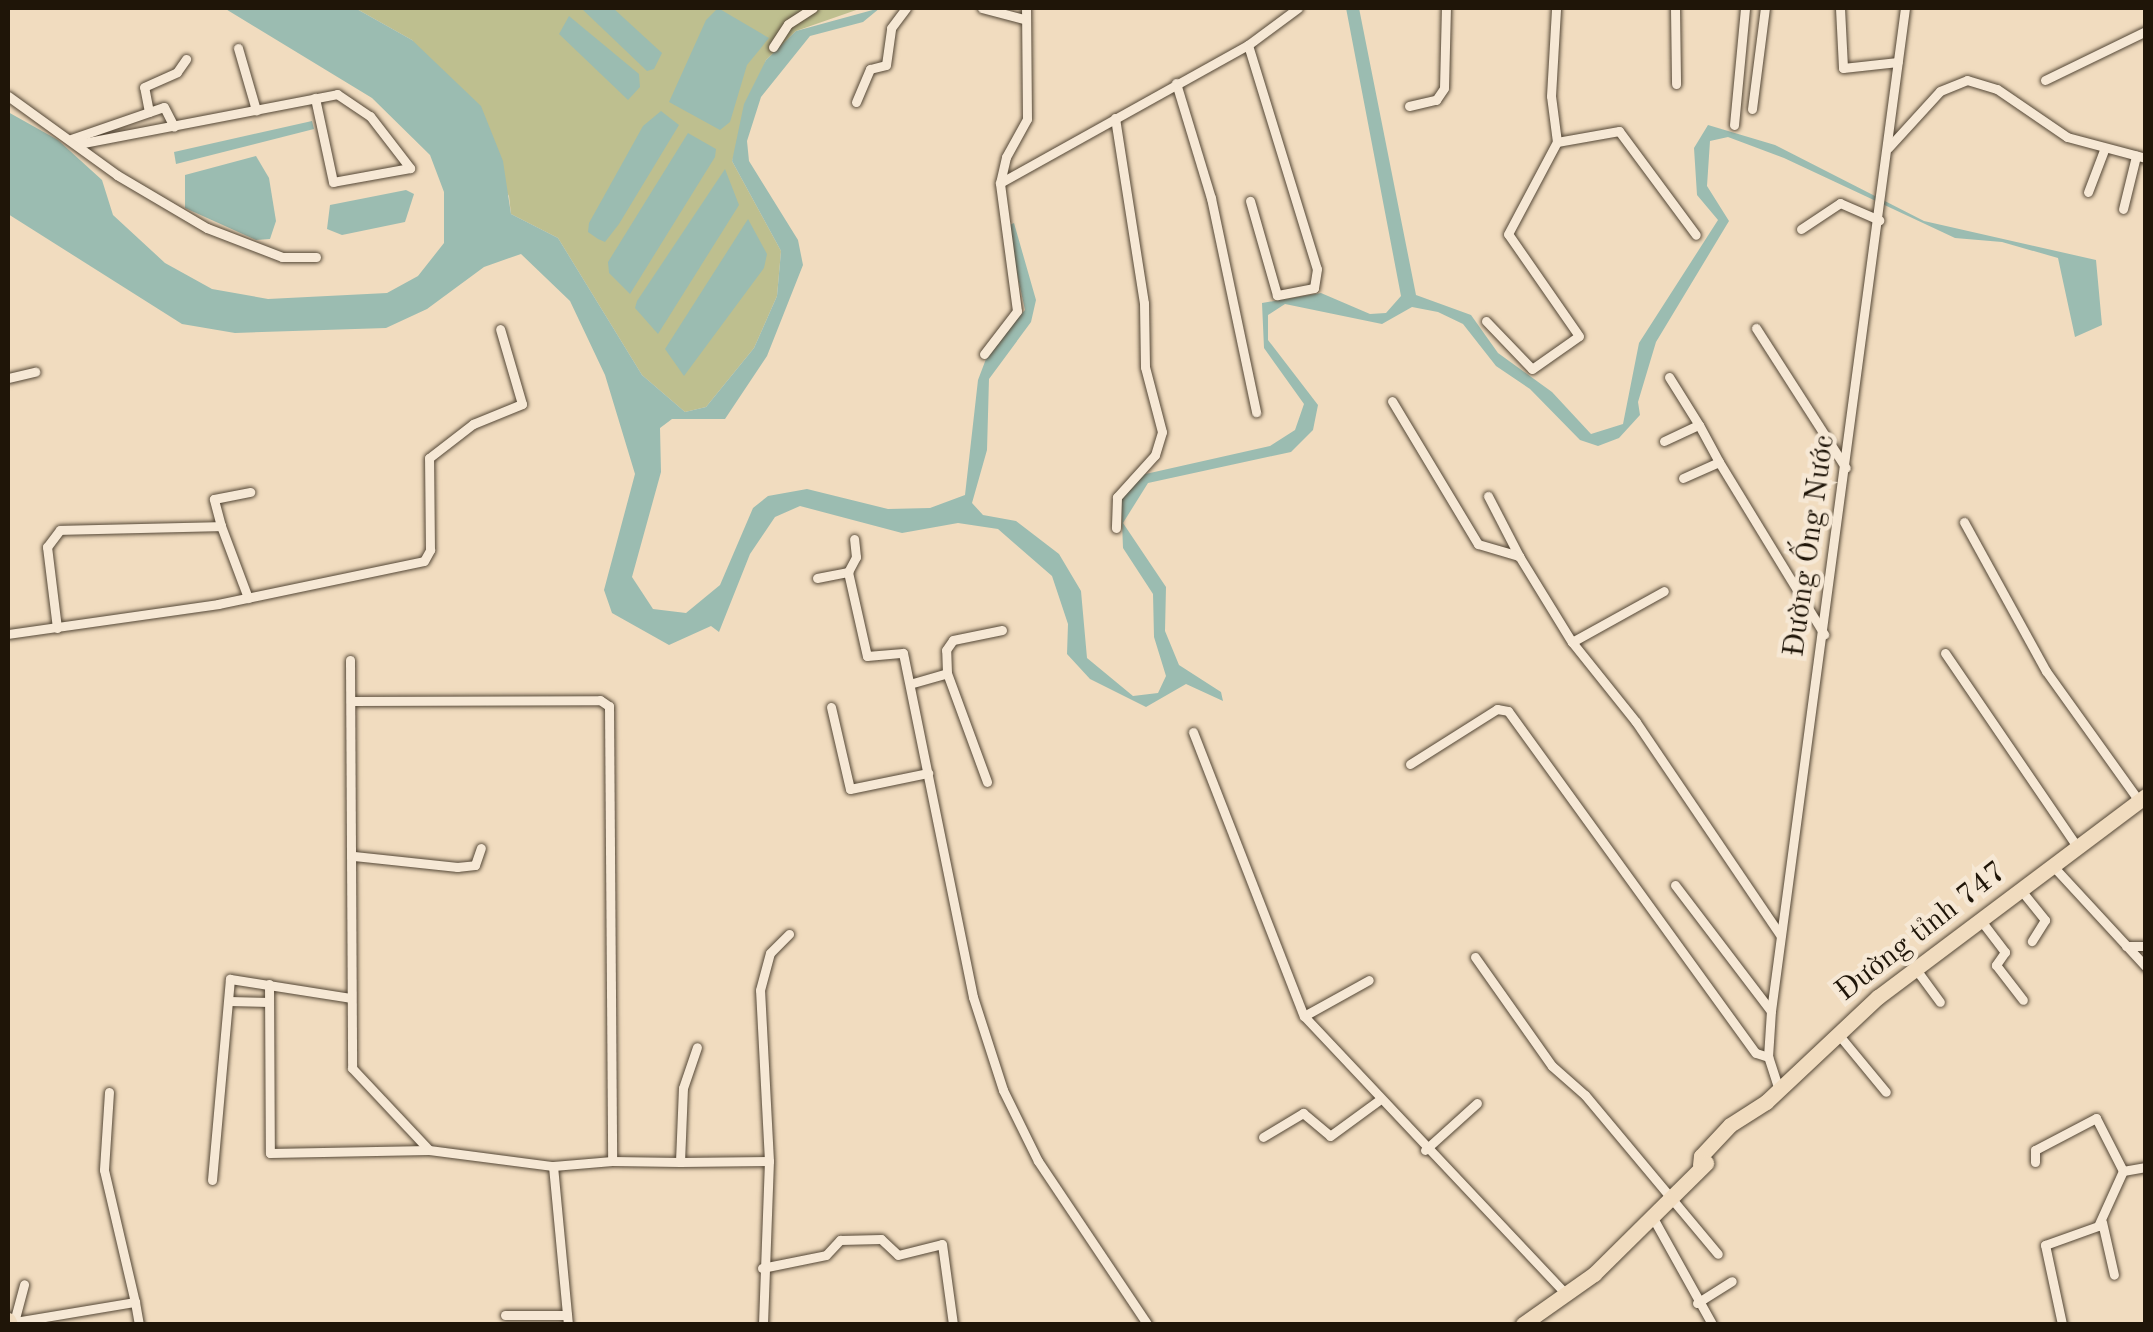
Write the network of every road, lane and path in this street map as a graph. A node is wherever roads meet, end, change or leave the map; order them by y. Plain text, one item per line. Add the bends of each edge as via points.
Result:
1 (813, 8) edge
2 (906, 8) edge
3 (982, 8) edge
4 (1026, 8) edge
5 (1298, 8) edge
6 (1446, 8) edge
7 (1556, 8) edge
8 (1675, 8) edge
9 (1745, 8) edge
10 (1765, 8) edge
11 (1840, 8) edge
12 (1905, 8) edge
13 (1024, 19) junction
14 (2146, 31) edge
15 (1248, 46) junction
16 (773, 47) dead end
17 (238, 48) dead end
18 (186, 59) dead end
19 (1898, 62) junction
20 (246, 78) junction
21 (262, 78) dead end
22 (2044, 80) dead end
23 (1176, 83) junction
24 (1676, 84) dead end
25 (8, 96) edge
26 (315, 98) junction
27 (856, 102) dead end
28 (1409, 106) dead end
29 (1752, 109) dead end
30 (256, 110) junction
31 (149, 112) junction
32 (1115, 118) junction
33 (1734, 125) dead end
34 (174, 127) junction
35 (74, 141) junction
36 (1557, 142) junction
37 (1888, 148) junction
38 (2104, 150) junction
39 (2141, 157) edge
40 (1000, 183) junction
41 (2088, 192) dead end
42 (1250, 201) dead end
43 (2123, 209) dead end
44 (1879, 214) junction
45 (1801, 229) dead end
46 (1696, 235) dead end
47 (316, 257) dead end
48 (1486, 321) dead end
49 (1756, 328) dead end
50 (500, 329) dead end
51 (984, 354) dead end
52 (34, 372) dead end
53 (1669, 377) dead end
54 (8, 378) edge
55 (1392, 401) dead end
56 (1256, 412) dead end
57 (1699, 425) junction
58 (1664, 442) dead end
59 (1719, 462) junction
60 (1846, 468) junction
61 (1683, 478) dead end
62 (250, 492) dead end
63 (1488, 496) dead end
64 (1964, 522) dead end
65 (221, 526) junction
66 (1116, 528) dead end
67 (854, 539) dead end
68 (1520, 556) junction
69 (848, 572) junction
70 (817, 578) dead end
71 (1664, 591) dead end
72 (248, 598) junction
73 (57, 628) junction
74 (1002, 630) dead end
75 (8, 634) edge
76 (1824, 634) junction
77 (1572, 642) junction
78 (1945, 653) dead end
79 (350, 660) dead end
80 (947, 672) junction
81 (912, 683) junction
82 (351, 700) junction
83 (831, 707) dead end
84 (1193, 732) dead end
85 (1410, 764) dead end
86 (928, 773) junction
87 (986, 782) dead end
88 (2142, 799) edge
89 (481, 848) dead end
90 (2078, 848) junction
91 (354, 856) junction
92 (2052, 865) junction
93 (1675, 885) dead end
94 (2020, 889) junction
95 (1979, 918) junction
96 (789, 934) dead end
97 (1780, 935) junction
98 (2032, 942) dead end
99 (2126, 946) junction
100 (2146, 946) edge
101 (1474, 957) dead end
102 (2146, 967) edge
103 (1914, 968) junction
104 (1370, 980) dead end
105 (269, 984) junction
106 (228, 998) junction
107 (351, 998) junction
108 (2023, 1000) dead end
109 (269, 1002) junction
110 (1940, 1002) dead end
111 (1771, 1011) junction
112 (1304, 1016) junction
113 (1838, 1034) junction
114 (697, 1047) dead end
115 (1768, 1058) junction
116 (1779, 1090) junction
117 (109, 1092) dead end
118 (1886, 1092) dead end
119 (1378, 1101) junction
120 (1477, 1103) dead end
121 (1263, 1137) dead end
122 (429, 1150) junction
123 (1425, 1150) junction
124 (612, 1161) junction
125 (769, 1161) junction
126 (680, 1162) junction
127 (2034, 1162) dead end
128 (553, 1166) junction
129 (2146, 1167) edge
130 (2123, 1170) junction
131 (212, 1180) dead end
132 (1671, 1196) junction
133 (1653, 1218) junction
134 (2102, 1222) junction
135 (1718, 1254) dead end
136 (762, 1268) junction
137 (2114, 1275) dead end
138 (1732, 1281) dead end
139 (24, 1284) dead end
140 (1568, 1296) junction
141 (136, 1302) junction
142 (1696, 1303) junction
143 (505, 1316) dead end
144 (568, 1320) edge
145 (10, 1322) edge
146 (139, 1324) edge
147 (762, 1324) edge
148 (954, 1324) edge
149 (1147, 1324) edge
150 (1523, 1324) edge
151 (1712, 1324) edge
152 (2062, 1324) edge

1 - 16 street via 788,24
2 - 27 street via 892,28 886,65 870,69
3 - 13 street
4 - 13 street
5 - 15 street
6 - 28 street via 1444,88 1436,100
7 - 36 street via 1551,96
8 - 24 street
9 - 33 street
10 - 29 street
11 - 19 street via 1843,68
12 - 19 street, Đường Ống Nước
13 - 40 street via 1028,119
14 - 22 street
15 - 23 street
15 - 42 street via 1320,284 1277,295
17 - 20 street
18 - 31 street via 177,72 144,87
19 - 37 street, Đường Ống Nước
20 - 21 street
20 - 30 street
23 - 32 street
23 - 56 street via 1211,198
25 - 35 street
26 - 26 street via 333,182 410,168 356,104 337,94
26 - 30 street
30 - 34 street
31 - 34 street via 164,107
31 - 35 street
32 - 40 street
32 - 66 street via 1144,304 1145,367 1162,432 1155,455 1117,497
34 - 35 street
35 - 47 street via 207,228 282,257
36 - 46 street via 1620,130
36 - 48 street via 1508,234 1580,336 1532,369
37 - 38 street via 1940,91 1968,80
37 - 44 street, Đường Ống Nước
38 - 39 street
38 - 41 street
39 - 43 street
40 - 51 street via 1017,311
44 - 45 street via 1840,203
44 - 60 street, Đường Ống Nước
49 - 60 street
50 - 72 street via 522,404 473,424 429,458 428,557 358,579
52 - 54 street
53 - 57 street
55 - 68 street via 1478,544
57 - 58 street
57 - 59 street
59 - 61 street
59 - 76 street
60 - 76 street, Đường Ống Nước
62 - 65 street via 214,500
63 - 68 street
64 - 88 street via 2046,671
65 - 72 street
65 - 73 street via 60,530 47,547
67 - 69 street via 856,557
68 - 77 street
69 - 70 street
69 - 81 street via 864,653 899,651
71 - 77 street
72 - 73 street
73 - 75 street
74 - 80 street via 953,640 946,650
76 - 97 street, Đường Ống Nước
77 - 97 street via 1630,714
78 - 90 street
79 - 82 street
80 - 81 street
80 - 87 street
81 - 86 street
82 - 91 street
82 - 124 street via 600,700 609,706
83 - 86 street via 850,789
84 - 112 street
85 - 115 street via 1496,709 1508,711 1756,1053
86 - 149 street via 972,997 1003,1090 1038,1161
88 - 90 main road, Đường tỉnh 747
89 - 91 street via 475,865 457,867
90 - 92 main road, Đường tỉnh 747
91 - 107 street
92 - 94 main road, Đường tỉnh 747
92 - 99 street
93 - 111 street
94 - 95 main road, Đường tỉnh 747
94 - 98 street via 2045,920
95 - 103 main road, Đường tỉnh 747
95 - 108 street via 2004,952 1996,966
96 - 125 street via 770,953 760,990
97 - 111 street, Đường Ống Nước
99 - 100 street
99 - 102 street
101 - 132 street via 1552,1066
103 - 110 street
103 - 113 main road, Đường tỉnh 747
104 - 112 street
105 - 106 street via 230,979
105 - 107 street
105 - 109 street
106 - 109 street
106 - 131 street
107 - 122 street via 354,1074
109 - 122 street via 270,1154
111 - 115 street, Đường Ống Nước
112 - 119 street
113 - 116 main road, Đường tỉnh 747
113 - 118 street
114 - 126 street via 683,1088
115 - 116 street, Đường Ống Nước
116 - 132 main road, Đường tỉnh 747 via 1730,1125
117 - 141 street via 104,1170
119 - 121 street via 1330,1136 1303,1113
119 - 123 street
120 - 123 street
122 - 128 street
123 - 140 street
124 - 126 street
124 - 128 street
125 - 126 street
125 - 136 street
127 - 130 street via 2035,1150 2096,1118
128 - 144 street
129 - 130 street
130 - 134 street
132 - 133 main road, Đường tỉnh 747
132 - 135 street
133 - 140 main road, Đường tỉnh 747
133 - 142 street
134 - 137 street
134 - 152 street via 2045,1245
136 - 147 street
136 - 148 street via 826,1255 840,1240 880,1239 898,1254 942,1244
138 - 142 street
139 - 145 street
140 - 150 main road, Đường tỉnh 747
141 - 145 street
141 - 146 street
142 - 151 street
143 - 144 street

